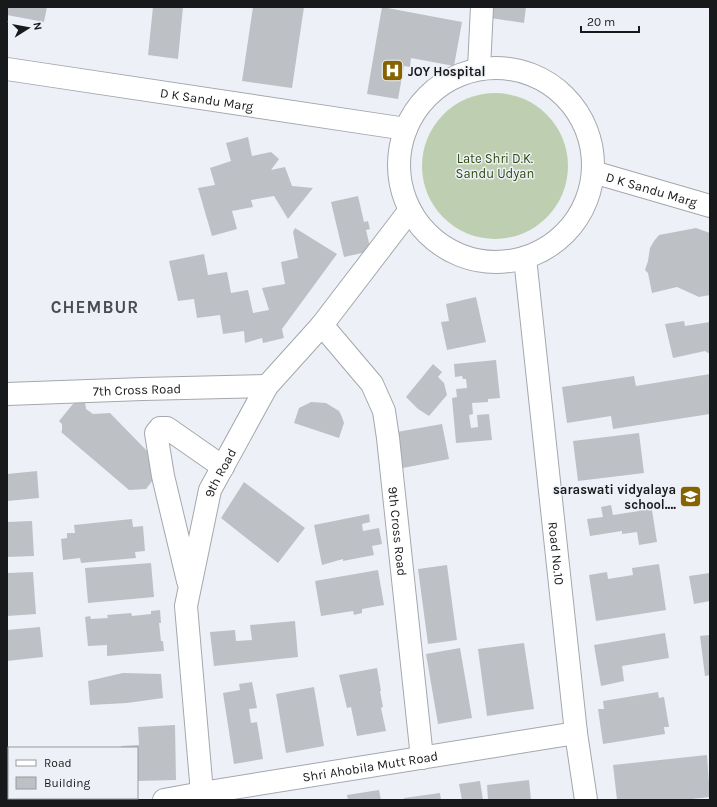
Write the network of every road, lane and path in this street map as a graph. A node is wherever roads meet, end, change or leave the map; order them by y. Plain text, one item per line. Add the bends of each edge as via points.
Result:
1 (482, 7) edge
2 (479, 68) junction
3 (7, 69) edge
4 (406, 129) junction
5 (593, 172) junction
6 (710, 206) edge
7 (410, 210) junction
8 (525, 258) junction
9 (322, 325) junction
10 (267, 386) junction
11 (7, 394) edge
12 (223, 467) junction
13 (190, 587) junction
14 (576, 733) junction
15 (422, 758) junction
16 (202, 793) junction
17 (164, 800) edge
18 (586, 800) edge

1 - 2 street
2 - 4 street via 456,76 436,88 419,105
2 - 5 street via 508,68 537,76 562,92 580,116 591,143
3 - 4 street, D K Sandu Marg
4 - 7 street via 399,156 400,177
5 - 6 street, D K Sandu Marg
5 - 8 street via 587,201 572,226 551,246
7 - 8 street via 431,237 459,255 492,262
7 - 9 street, 9th Road
8 - 14 street, Road No.10
9 - 10 street, 9th Road
9 - 15 street, 9th Cross Road via 372,384 384,411
10 - 11 street, 7th Cross Road
10 - 12 street, 9th Road
12 - 13 street, 9th Road via 210,490
12 - 13 street via 167,428 160,428 156,432 163,476
13 - 16 street, 9th Road via 186,606
14 - 15 street, Shri Ahobila Mutt Road
14 - 18 street, Road No.10
15 - 16 street, Shri Ahobila Mutt Road
16 - 17 street, Shri Ahobila Mutt Road

